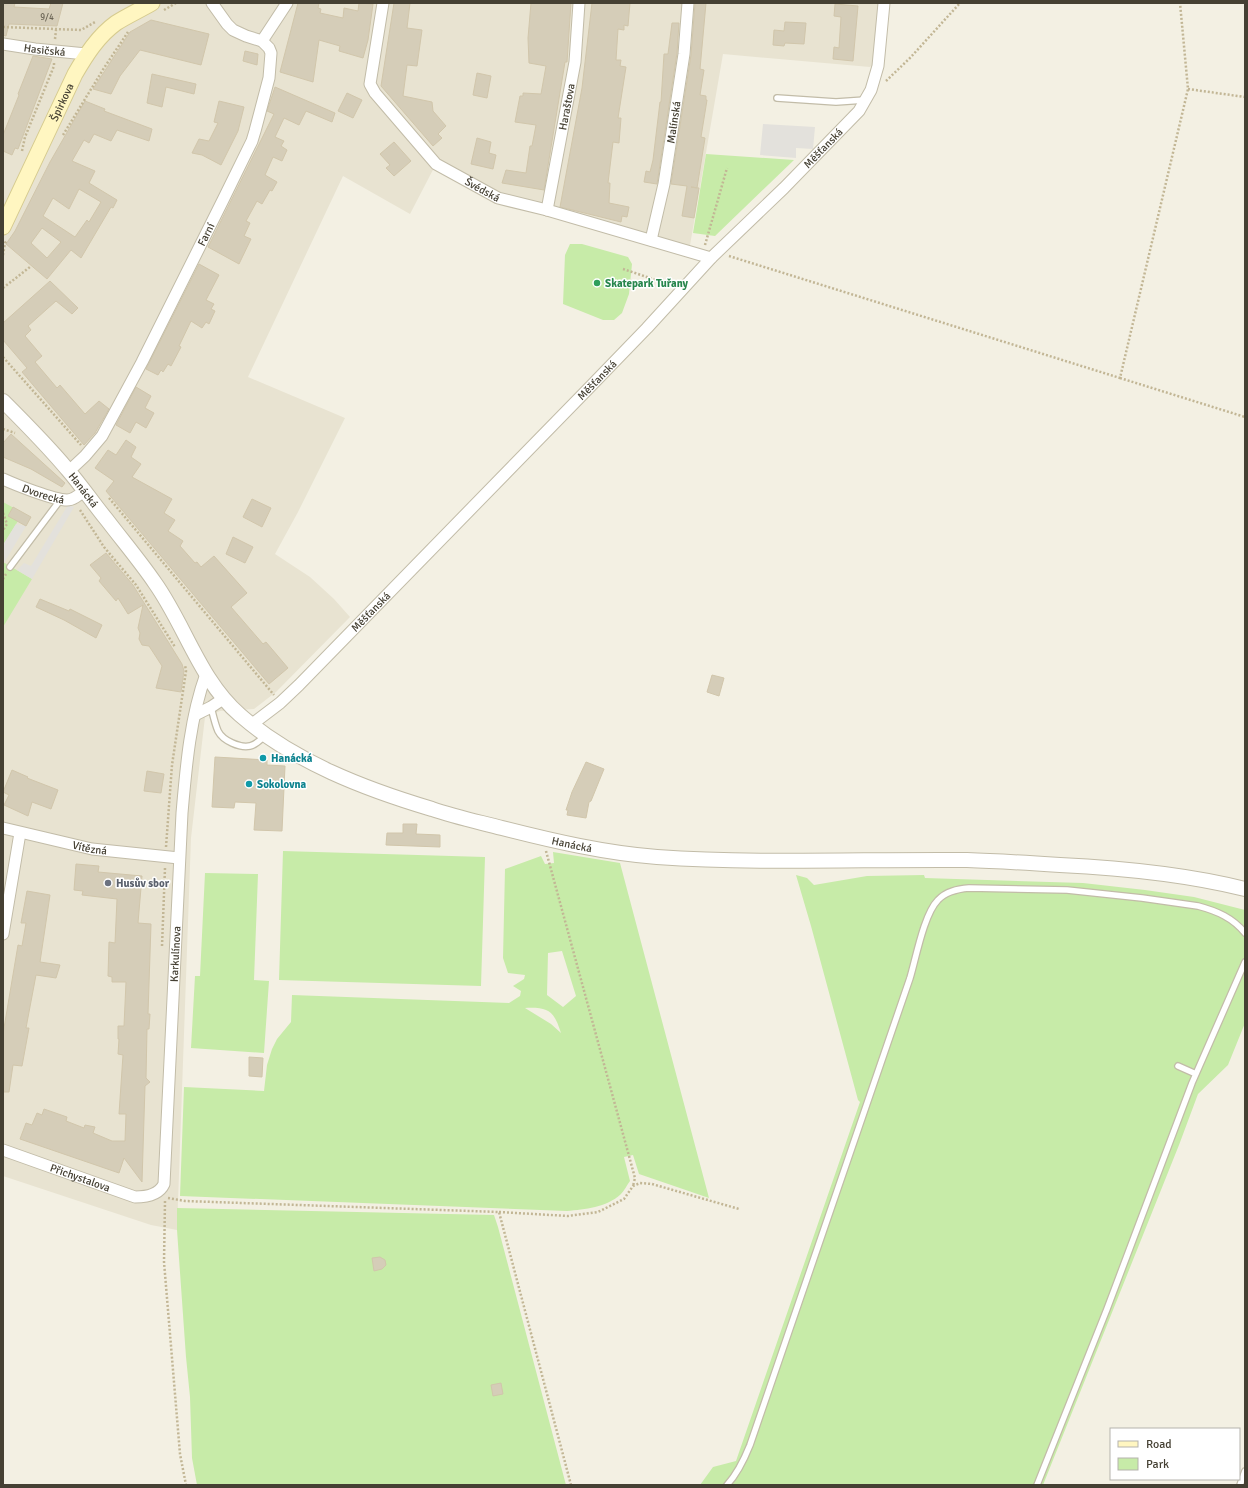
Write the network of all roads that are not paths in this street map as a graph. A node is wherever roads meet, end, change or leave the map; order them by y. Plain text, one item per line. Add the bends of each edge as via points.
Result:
1 (212, 3) edge
2 (287, 3) edge
3 (383, 3) edge
4 (579, 3) edge
5 (688, 3) edge
6 (884, 3) edge
7 (157, 7) edge
8 (262, 41) junction
9 (3, 44) edge
10 (86, 54) junction
11 (777, 98) dead end
12 (867, 100) junction
13 (547, 210) junction
14 (6, 232) edge
15 (651, 240) junction
16 (710, 255) junction
17 (3, 401) edge
18 (69, 471) junction
19 (3, 479) edge
20 (79, 495) junction
21 (61, 499) junction
22 (10, 567) dead end
23 (206, 674) junction
24 (224, 699) junction
25 (211, 707) junction
26 (195, 715) junction
27 (251, 724) junction
28 (266, 735) junction
29 (3, 828) edge
30 (20, 833) junction
31 (179, 858) junction
32 (1245, 889) edge
33 (1245, 933) edge
34 (3, 934) edge
35 (1245, 962) edge
36 (1178, 1066) dead end
37 (1196, 1074) junction
38 (3, 1150) edge
39 (158, 1191) joint
40 (1245, 1471) edge
41 (727, 1485) edge
42 (1037, 1485) edge
43 (1240, 1485) edge

1 - 8 street via 233,30
2 - 8 street
3 - 13 street, Švédská via 370,84 375,93 436,164 498,198
4 - 13 street, Haraštova via 575,62
5 - 15 street, Malínská via 684,54 665,176
6 - 12 street, Měšťanská via 879,59
7 - 10 main road, Špirkova via 115,24
8 - 18 street, Farní via 269,48 272,59 252,141 142,362 102,436
9 - 10 street, Hasičská
10 - 14 main road, Špirkova
11 - 12 lane via 836,102
12 - 16 street, Měšťanská via 794,178
13 - 15 street, Švédská
15 - 16 street, Švédská
16 - 27 street, Měšťanská via 683,289 587,390 280,703
17 - 18 street, Hanácká
18 - 20 street, Hanácká
19 - 21 street, Dvorecká
20 - 21 street, Dvorecká via 67,500
20 - 23 street, Hanácká via 156,584
21 - 22 lane
23 - 24 street, Hanácká
23 - 26 street, Karkulínova via 198,695
24 - 25 street
24 - 27 street, Hanácká
25 - 26 street
25 - 28 lane via 218,731 228,741 249,746
26 - 31 street, Karkulínova via 184,790
27 - 28 street, Hanácká
28 - 32 street, Hanácká via 306,759 376,791 446,814 542,838 610,851 703,859 970,860 1100,867 1190,878
29 - 30 street, Vítězná
30 - 31 street, Vítězná via 92,849
30 - 34 street
31 - 39 street, Karkulínova via 165,1181
33 - 41 lane via 1238,924 1214,910 1097,892 969,888 956,889 938,900 924,928 905,993 750,1445 736,1475
35 - 37 lane
36 - 37 lane
37 - 42 lane
38 - 39 street, Přichystalova via 132,1196 144,1197
40 - 43 lane

